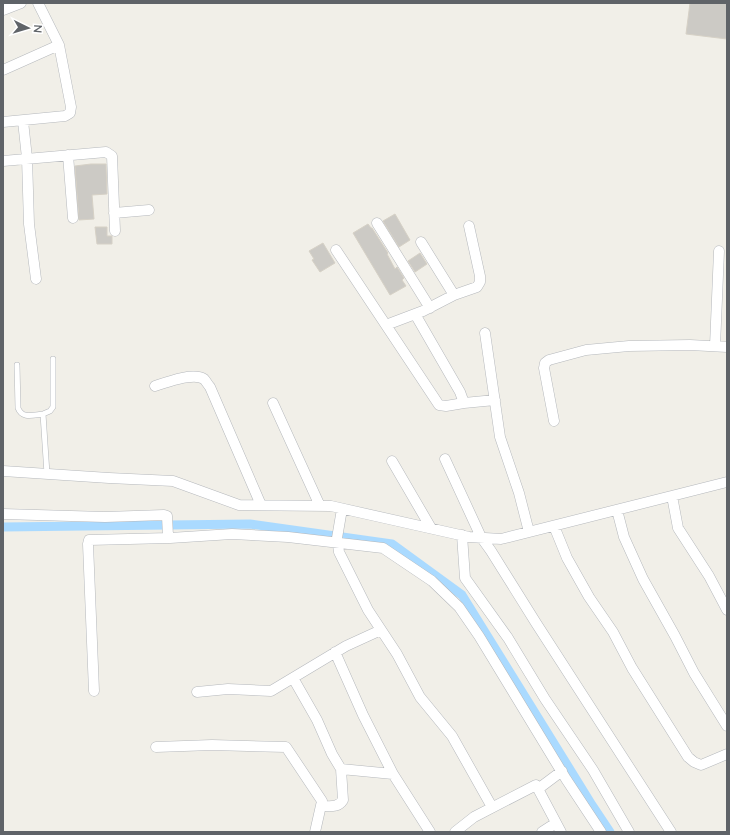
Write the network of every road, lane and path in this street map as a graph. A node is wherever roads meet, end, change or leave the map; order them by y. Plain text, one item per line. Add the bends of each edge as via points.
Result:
1 (21, 3) edge
2 (38, 3) edge
3 (3, 10) edge
4 (59, 45) junction
5 (3, 70) edge
6 (23, 121) junction
7 (3, 122) edge
8 (68, 155) junction
9 (27, 158) junction
10 (3, 161) edge
11 (149, 210) dead end
12 (114, 212) junction
13 (73, 218) dead end
14 (377, 223) dead end
15 (469, 226) dead end
16 (115, 231) dead end
17 (421, 242) dead end
18 (336, 250) dead end
19 (719, 250) dead end
20 (36, 279) dead end
21 (454, 295) junction
22 (430, 308) junction
23 (415, 314) junction
24 (386, 325) junction
25 (485, 333) dead end
26 (715, 346) junction
27 (727, 347) edge
28 (53, 359) dead end
29 (17, 365) dead end
30 (155, 386) dead end
31 (495, 400) junction
32 (464, 403) junction
33 (272, 404) dead end
34 (42, 414) junction
35 (554, 421) dead end
36 (445, 459) dead end
37 (392, 461) dead end
38 (3, 471) edge
39 (47, 474) junction
40 (727, 482) edge
41 (672, 496) junction
42 (262, 506) junction
43 (320, 506) junction
44 (342, 509) junction
45 (616, 510) junction
46 (3, 514) edge
47 (554, 526) junction
48 (431, 528) junction
49 (168, 529) junction
50 (529, 532) junction
51 (462, 535) junction
52 (337, 537) junction
53 (481, 537) junction
54 (727, 610) edge
55 (381, 630) junction
56 (335, 652) junction
57 (292, 678) junction
58 (94, 691) dead end
59 (197, 692) dead end
60 (727, 726) edge
61 (156, 747) dead end
62 (727, 754) edge
63 (341, 769) junction
64 (562, 771) junction
65 (393, 774) junction
66 (538, 789) junction
67 (321, 806) junction
68 (492, 807) junction
69 (556, 823) junction
70 (315, 832) edge
71 (430, 832) edge
72 (455, 832) edge
73 (542, 832) edge
74 (561, 832) edge
75 (601, 832) edge
76 (629, 832) edge
77 (671, 832) edge

1 - 3 street
2 - 4 street
4 - 5 street
4 - 6 street via 70,113
6 - 7 street
6 - 9 street
8 - 9 street
8 - 12 street via 110,153
8 - 13 street
9 - 10 street
9 - 20 street via 29,224
11 - 12 street
12 - 16 street
14 - 22 street
15 - 21 street via 480,282 477,287
17 - 21 street
18 - 24 street
19 - 26 street
21 - 22 street
22 - 23 street
23 - 24 street
23 - 32 street
24 - 32 street via 439,405
25 - 31 street
26 - 27 street
26 - 35 street via 629,346 586,350 550,360 545,363 544,368
28 - 34 lane via 53,407
29 - 34 lane via 20,412 24,415
30 - 42 street via 183,378 198,377 205,380
31 - 32 street
31 - 50 street via 500,437
33 - 43 street
34 - 39 lane
36 - 53 street
37 - 48 street
38 - 39 street
39 - 42 street via 173,481 239,505
40 - 41 street
41 - 45 street
41 - 54 street via 678,528
42 - 43 street
43 - 44 street
44 - 48 street
44 - 52 street
45 - 47 street
45 - 60 street via 624,538 643,579 694,673
46 - 49 street via 105,517 164,514 167,516
47 - 50 street
47 - 62 street via 567,558 586,591 688,757 701,765
48 - 51 street
49 - 52 street via 288,537
49 - 58 street via 169,538 89,540
50 - 53 street via 501,539
51 - 53 street
51 - 76 street via 465,578 508,638 593,770
52 - 55 street via 339,552
52 - 64 street via 383,548 432,580 459,607
53 - 77 street
55 - 56 street
55 - 68 street via 420,697 452,736
56 - 57 street
56 - 65 street
57 - 59 street via 271,691 228,689
57 - 63 street via 317,720
61 - 67 street via 286,747 322,801
63 - 65 street
63 - 67 street via 343,800 337,806
64 - 66 street
64 - 75 street
65 - 71 street
66 - 68 street via 536,785
66 - 69 street
67 - 70 street
68 - 72 street
69 - 73 street
69 - 74 street

